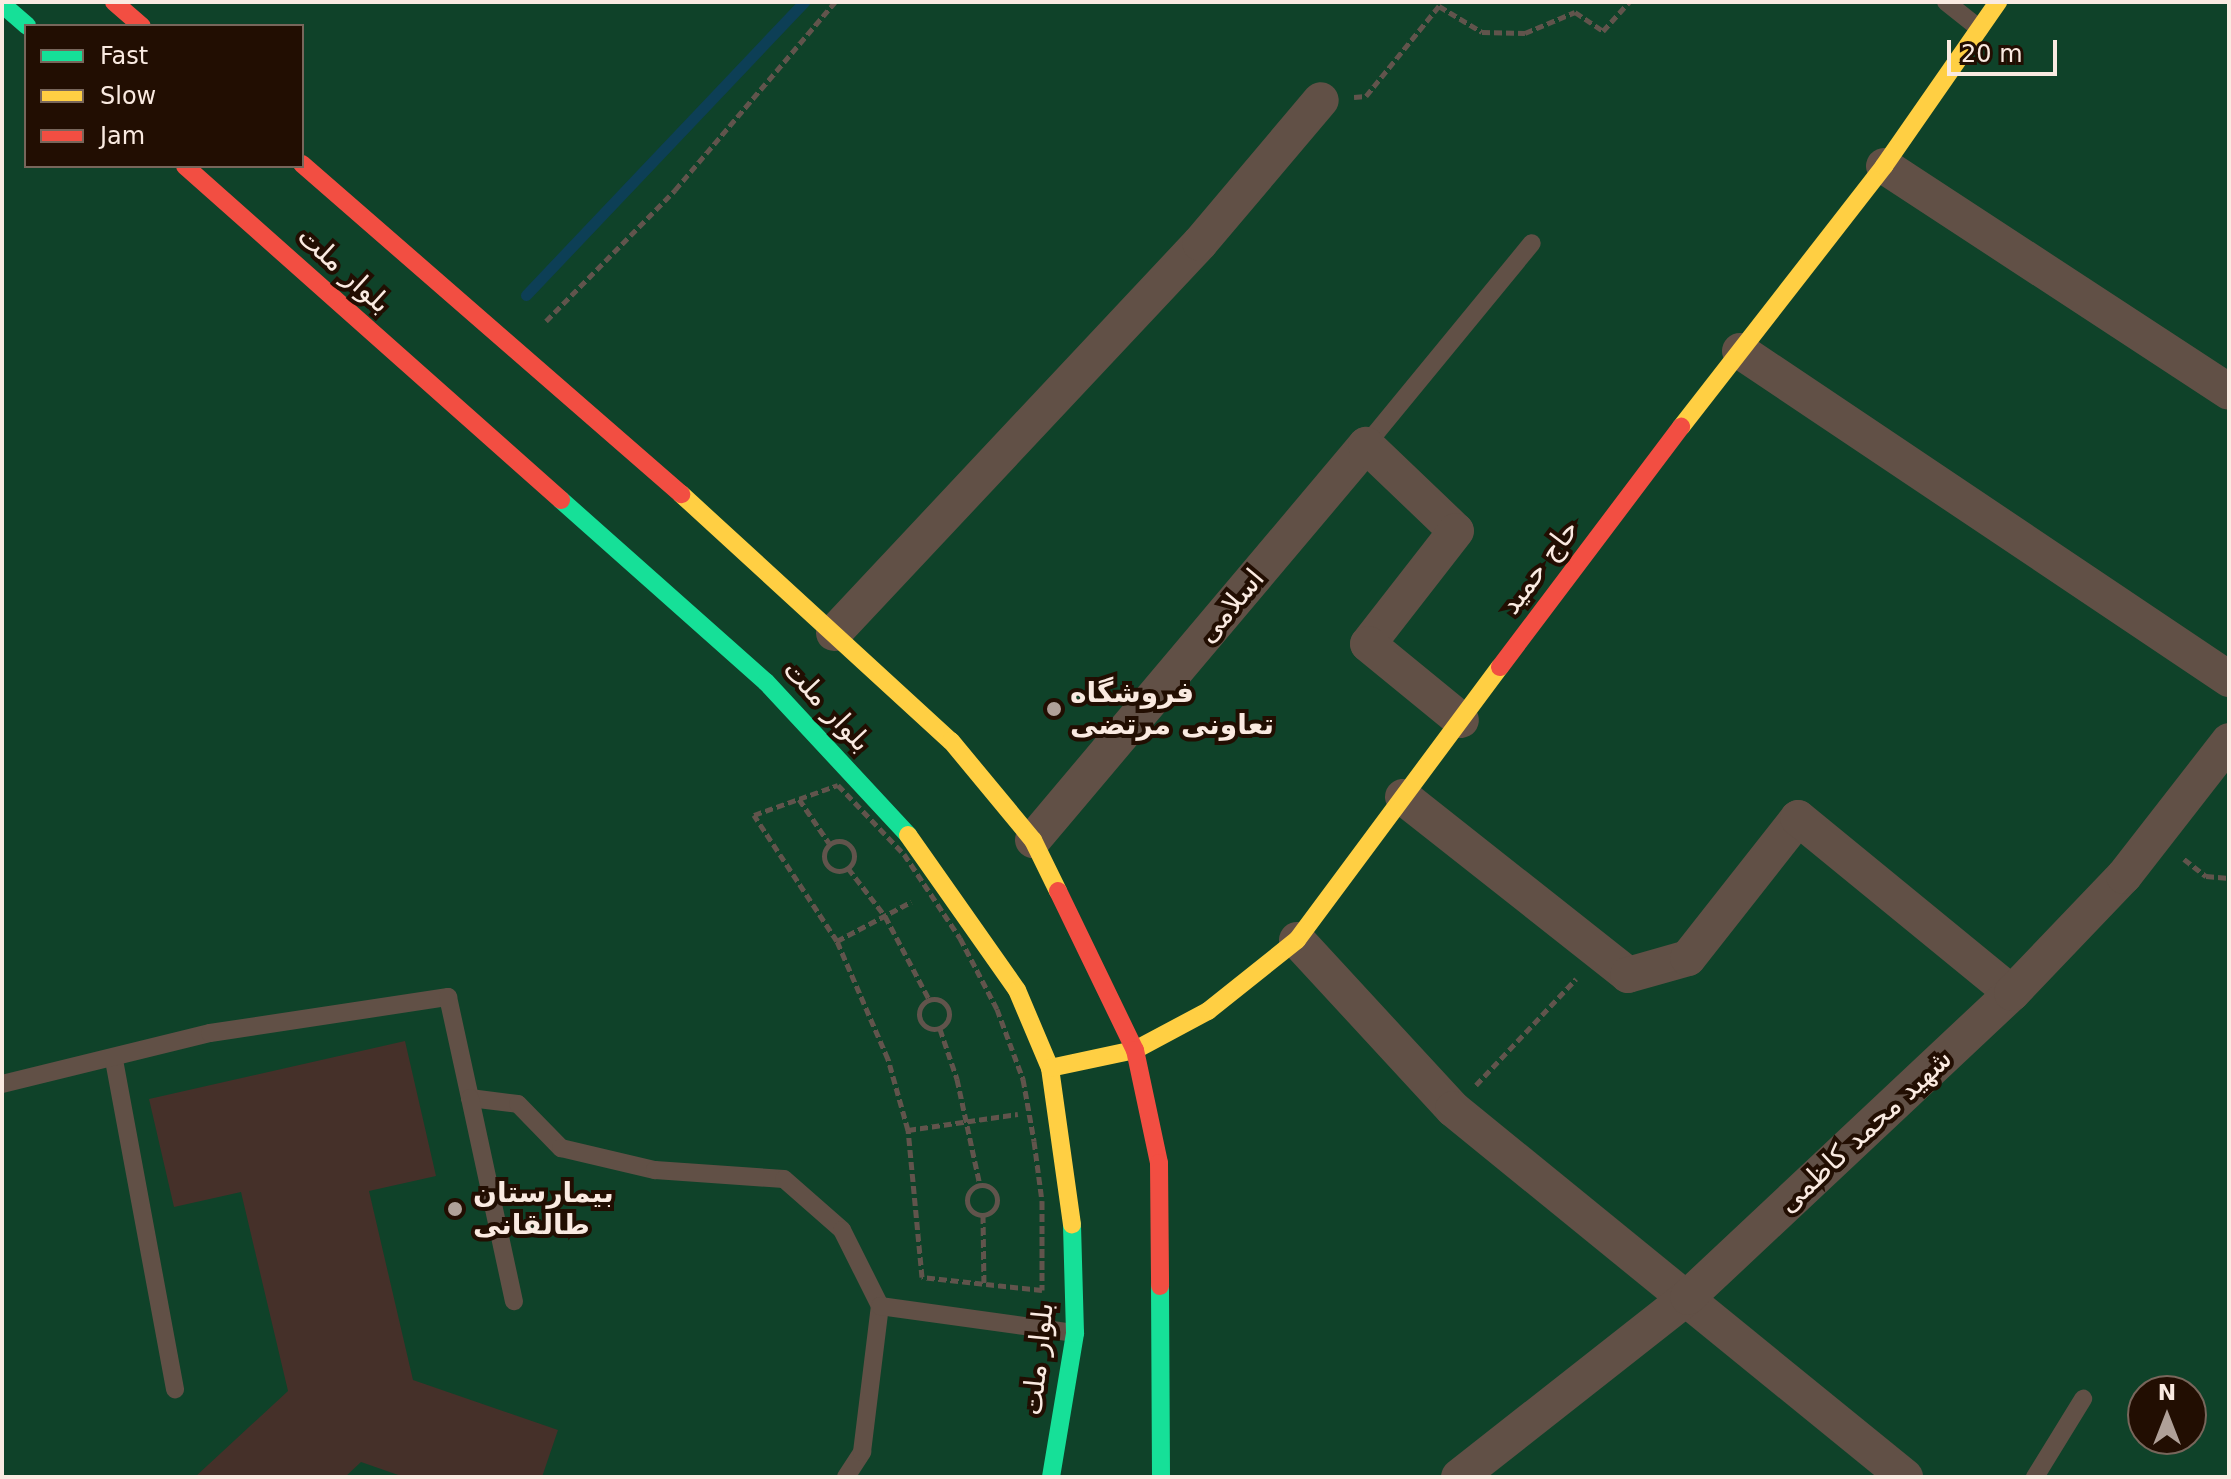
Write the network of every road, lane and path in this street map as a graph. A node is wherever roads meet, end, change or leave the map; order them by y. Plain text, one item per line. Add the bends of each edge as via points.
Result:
1 (114, 2) edge
2 (835, 2) edge
3 (1629, 2) edge
4 (1946, 2) edge
5 (1998, 2) edge
6 (2, 4) edge
7 (1438, 4) edge
8 (25, 24) edge
9 (140, 24) edge
10 (1980, 29) junction
11 (1321, 100) joint
12 (304, 166) edge
13 (1884, 166) junction
14 (187, 168) edge
15 (1532, 243) dead end
16 (518, 350) junction
17 (1740, 351) junction
18 (2229, 392) edge
19 (1366, 445) junction
20 (834, 633) junction
21 (2229, 679) edge
22 (1461, 720) junction
23 (2229, 741) edge
24 (1403, 797) junction
25 (799, 799) junction
26 (2156, 836) junction
27 (1033, 840) junction
28 (829, 843) junction
29 (848, 868) junction
30 (2229, 878) edge
31 (937, 887) junction
32 (885, 916) junction
33 (1297, 940) junction
34 (837, 941) junction
35 (1600, 953) junction
36 (2012, 993) junction
37 (929, 999) junction
38 (940, 1029) junction
39 (1135, 1050) junction
40 (114, 1060) junction
41 (1050, 1068) junction
42 (2, 1084) edge
43 (470, 1098) junction
44 (1453, 1109) junction
45 (1029, 1113) junction
46 (968, 1122) junction
47 (908, 1130) junction
48 (980, 1185) junction
49 (983, 1215) junction
50 (984, 1284) junction
51 (1688, 1297) junction
52 (514, 1301) dead end
53 (880, 1306) junction
54 (1075, 1333) junction
55 (175, 1389) dead end
56 (2083, 1399) dead end
57 (846, 1477) edge
58 (1051, 1477) edge
59 (1161, 1477) edge
60 (1459, 1477) edge
61 (1905, 1477) edge
62 (2035, 1477) edge

1 - 9 street
2 - 16 path via 675,190
3 - 7 path via 1603,31 1575,12 1525,33 1482,32
4 - 10 lane
5 - 10 street, حاج حمید
6 - 8 street
7 - 11 path via 1366,96
10 - 13 street, حاج حمید
11 - 20 street via 1200,243
12 - 16 street, بلوار ملت
13 - 17 street, حاج حمید
13 - 18 street
14 - 31 street, بلوار ملت via 766,682 922,850
15 - 19 lane
16 - 20 street, بلوار ملت
17 - 21 street
17 - 22 street, حاج حمید
19 - 22 street via 1456,531 1368,644
19 - 27 street, اسلامی
20 - 27 street, بلوار ملت via 951,741
22 - 24 street, حاج حمید
23 - 26 street, شهید محمد کاظمی
24 - 33 street, حاج حمید
24 - 35 street
25 - 28 path
25 - 31 path via 838,785
25 - 34 path via 754,815
26 - 30 path via 2206,876
26 - 36 street, شهید محمد کاظمی
27 - 39 street, بلوار ملت
28 - 29 path via 823,857 826,865
28 - 29 path via 845,841 851,847 853,862
29 - 32 path
31 - 32 path
31 - 41 street, بلوار ملت via 1017,990
31 - 45 path via 997,1009 1023,1079
32 - 34 path
32 - 37 path
33 - 39 street, حاج حمید via 1208,1011
33 - 44 street
34 - 47 path via 868,1004
35 - 36 street via 1628,975 1688,958 1798,818
35 - 44 path
36 - 51 street, شهید محمد کاظمی
37 - 38 path via 944,1002 949,1009 947,1024
37 - 38 path via 922,1004 920,1019 925,1026
38 - 46 path
39 - 41 street, حاج حمید
39 - 59 street, بلوار ملت via 1159,1163
40 - 42 lane
40 - 43 lane via 210,1033 448,997
40 - 55 lane
41 - 54 street, بلوار ملت via 1071,1191
43 - 52 lane
43 - 53 lane via 518,1104 561,1148 655,1170 784,1179 842,1230
44 - 51 street
45 - 46 path
45 - 50 path via 1042,1201 1042,1290
46 - 47 path
46 - 48 path
47 - 50 path via 922,1277
48 - 49 path via 973,1187 967,1202 969,1209
48 - 49 path via 997,1198 996,1206
49 - 50 path
51 - 60 street, شهید محمد کاظمی
51 - 61 street
53 - 54 lane
53 - 57 lane via 862,1452
54 - 58 street, بلوار ملت
56 - 62 lane

